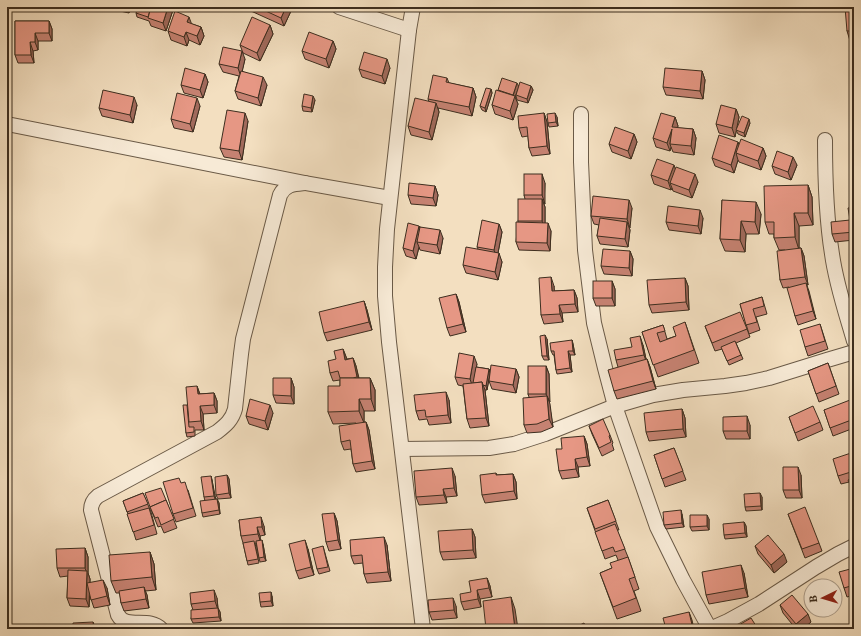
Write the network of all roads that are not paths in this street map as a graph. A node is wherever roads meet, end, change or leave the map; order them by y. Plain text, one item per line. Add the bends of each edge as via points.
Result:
1 (339, 7) edge
2 (413, 8) edge
3 (409, 30) junction
4 (581, 114) dead end
5 (7, 124) edge
6 (825, 140) dead end
7 (305, 183) junction
8 (390, 198) junction
9 (854, 341) edge
10 (854, 352) edge
11 (615, 406) junction
12 (402, 449) junction
13 (854, 546) edge
14 (161, 629) edge
15 (423, 629) edge
16 (710, 629) edge

1 - 3 street
2 - 3 street
3 - 8 street
4 - 11 street via 581,169 589,286 594,323
5 - 7 street
6 - 9 street via 828,228 838,283
7 - 8 street
7 - 14 street via 290,185 280,195 243,339 235,409 230,422 217,432 98,496 91,504 120,619 127,622 151,623
8 - 12 street via 385,266 386,320
10 - 11 street via 769,378 668,392
11 - 12 street via 514,444 489,448
11 - 16 street via 657,527
12 - 15 street
13 - 16 street via 759,604

